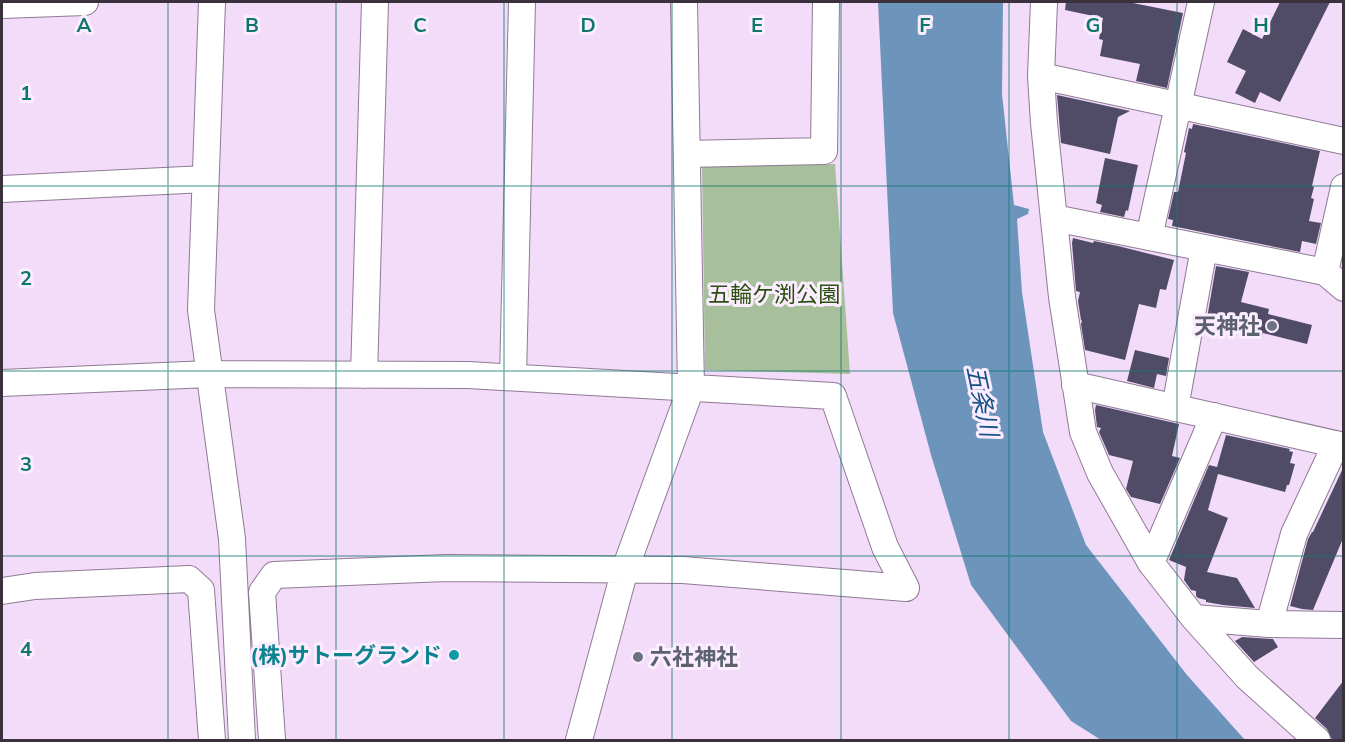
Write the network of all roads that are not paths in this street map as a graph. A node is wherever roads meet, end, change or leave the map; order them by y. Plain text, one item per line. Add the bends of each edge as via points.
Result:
1 (43, 2) edge
2 (85, 2) edge
3 (212, 2) edge
4 (375, 2) edge
5 (522, 2) edge
6 (684, 2) edge
7 (826, 2) edge
8 (1044, 2) edge
9 (1201, 2) edge
10 (2, 5) edge
11 (1041, 76) junction
12 (1178, 105) junction
13 (1344, 141) edge
14 (687, 154) junction
15 (205, 179) junction
16 (1344, 187) edge
17 (2, 189) edge
18 (1054, 218) junction
19 (1149, 237) junction
20 (1204, 248) junction
21 (1334, 280) edge
22 (209, 374) junction
23 (364, 375) junction
24 (513, 377) junction
25 (2, 383) edge
26 (1075, 385) junction
27 (691, 388) junction
28 (1175, 408) junction
29 (1214, 416) junction
30 (1340, 445) edge
31 (1151, 563) junction
32 (625, 569) junction
33 (2, 591) edge
34 (1194, 618) junction
35 (1269, 624) junction
36 (1344, 625) edge
37 (212, 741) edge
38 (242, 741) edge
39 (272, 741) edge
40 (579, 741) edge
41 (1317, 741) edge

1 - 2 street
1 - 10 street
3 - 15 street
4 - 23 street
5 - 24 street
6 - 14 street
7 - 14 street via 824,151
8 - 11 street
9 - 12 street
11 - 12 street
11 - 18 street
12 - 13 street
12 - 19 street
14 - 27 street
15 - 17 street
15 - 22 street via 201,310
16 - 21 street
18 - 19 street
18 - 26 street
19 - 20 street
20 - 21 street
20 - 28 street
22 - 23 street
22 - 25 street
22 - 38 street via 232,539
23 - 24 street
24 - 27 street
26 - 28 street
26 - 31 street via 1083,432 1100,473
27 - 32 street
27 - 32 street via 833,396 885,547 906,588
28 - 29 street
29 - 30 street
29 - 31 street
30 - 35 street via 1294,534
31 - 34 street
32 - 39 street via 446,568 274,575 262,592
32 - 40 street
33 - 37 street via 189,579 201,590
34 - 35 street
34 - 41 street via 1247,677
35 - 36 street

